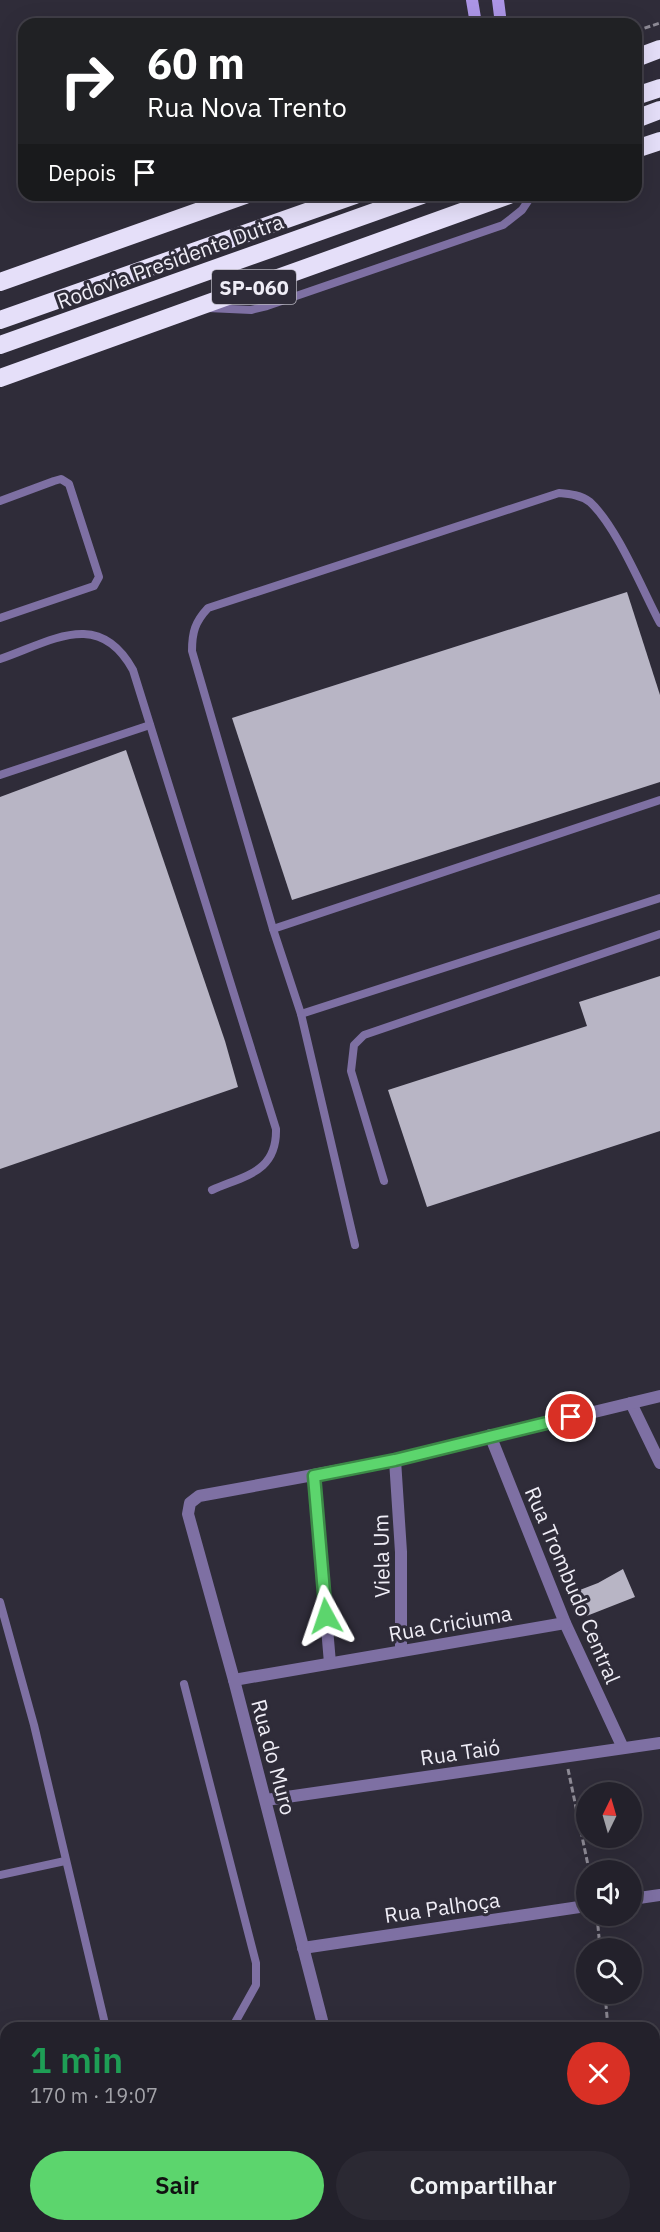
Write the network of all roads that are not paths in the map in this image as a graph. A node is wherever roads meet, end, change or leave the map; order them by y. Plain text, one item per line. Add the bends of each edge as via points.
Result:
1 (472, 0) edge
2 (498, 0) edge
3 (475, 18) edge
4 (500, 18) edge
5 (660, 40) edge
6 (642, 46) edge
7 (660, 50) edge
8 (642, 56) edge
9 (660, 88) edge
10 (642, 94) edge
11 (660, 110) edge
12 (642, 117) edge
13 (660, 141) edge
14 (642, 147) edge
15 (228, 201) edge
16 (338, 201) edge
17 (405, 201) edge
18 (492, 201) edge
19 (528, 201) edge
20 (0, 282) edge
21 (199, 307) junction
22 (0, 320) edge
23 (0, 345) edge
24 (0, 378) edge
25 (0, 501) edge
26 (0, 618) edge
27 (660, 623) edge
28 (0, 659) edge
29 (150, 725) junction
30 (0, 775) edge
31 (660, 800) edge
32 (660, 898) edge
33 (273, 929) junction
34 (660, 934) edge
35 (301, 1014) junction
36 (384, 1181) dead end
37 (212, 1190) dead end
38 (355, 1245) dead end
39 (660, 1396) edge
40 (631, 1403) junction
41 (490, 1435) junction
42 (395, 1460) junction
43 (660, 1463) edge
44 (314, 1476) junction
45 (0, 1602) edge
46 (565, 1623) junction
47 (401, 1651) junction
48 (330, 1663) junction
49 (234, 1680) junction
50 (184, 1684) dead end
51 (660, 1743) edge
52 (623, 1748) junction
53 (266, 1800) junction
54 (65, 1861) junction
55 (0, 1875) edge
56 (660, 1895) edge
57 (642, 1898) edge
58 (576, 1907) edge
59 (303, 1948) junction
60 (105, 2022) edge
61 (235, 2022) edge
62 (322, 2022) edge

1 - 3 street
2 - 4 street
5 - 6 highway
7 - 8 highway
9 - 10 highway
11 - 12 highway
13 - 14 highway
15 - 20 highway
16 - 22 highway, Rodovia Presidente Dutra / SP-060
17 - 23 highway, Rodovia Presidente Dutra / SP-060
18 - 21 highway, SP-060
19 - 21 lane via 503,225 267,306 251,310
21 - 24 highway, SP-060
25 - 26 lane via 61,479 69,484 99,578 94,586
27 - 33 lane via 589,501 559,493 208,608 192,633 192,651
28 - 29 lane via 72,634 107,639 123,652 133,670
29 - 30 lane
29 - 37 lane via 276,1129 273,1155 265,1167
31 - 33 lane
32 - 35 lane
33 - 35 lane
34 - 36 lane via 364,1035 354,1045 351,1071
35 - 38 lane
39 - 40 street
40 - 41 street
40 - 43 street
41 - 42 street
41 - 46 street, Rua Trombudo Central
42 - 44 street
42 - 47 street, Viela Um via 401,1552
44 - 48 street
44 - 49 street, Rua do Muro via 194,1498 188,1514
45 - 54 lane via 34,1725
46 - 47 street, Rua Criciuma
46 - 52 street, Rua Trombudo Central
47 - 48 street, Rua Criciuma
48 - 49 street, Rua Criciuma
49 - 53 street, Rua do Muro
50 - 61 lane via 256,1963 256,1985
51 - 52 street, Rua Taió
52 - 53 street, Rua Taió
53 - 59 street, Rua do Muro
54 - 55 lane
54 - 60 lane
56 - 57 street
58 - 59 street, Rua Palhoça
59 - 62 street, Rua do Muro

